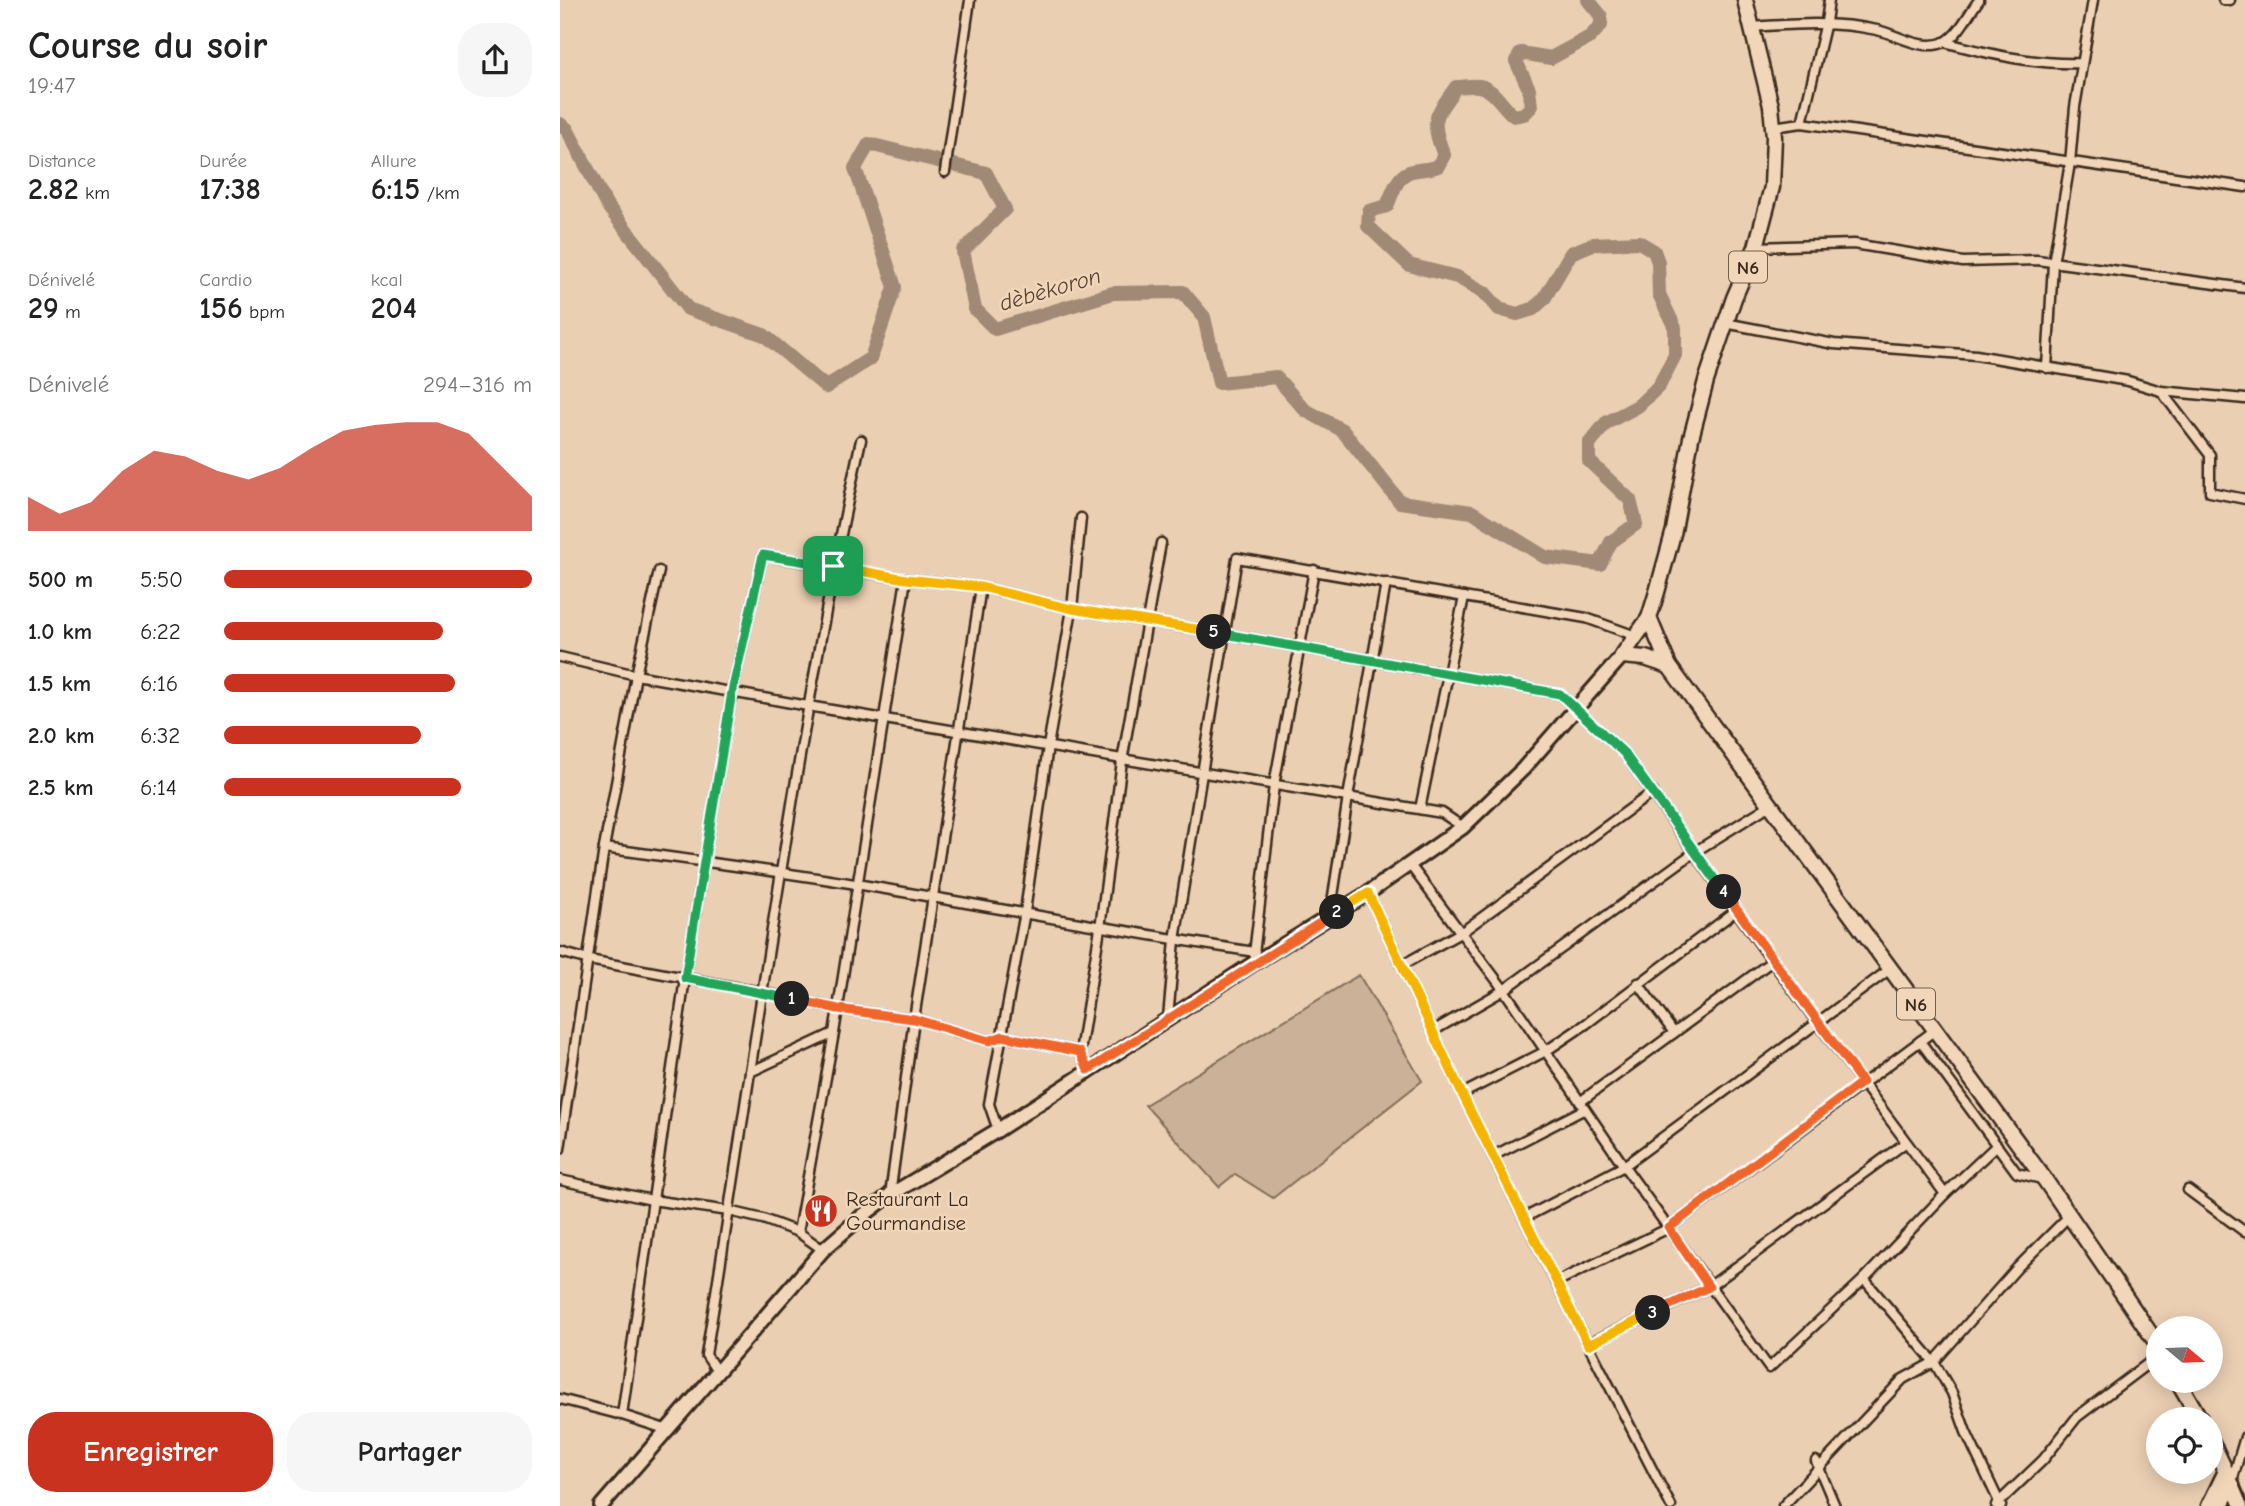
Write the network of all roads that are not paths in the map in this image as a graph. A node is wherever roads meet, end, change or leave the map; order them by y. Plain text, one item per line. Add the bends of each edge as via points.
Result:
1 (970, 0) edge
2 (1745, 0) edge
3 (1829, 0) edge
4 (1979, 0) edge
5 (2093, 0) edge
6 (2223, 0) edge
7 (2230, 0) edge
8 (1826, 22) junction
9 (1753, 27) junction
10 (1944, 42) junction
11 (2082, 63) junction
12 (1802, 123) junction
13 (1772, 127) junction
14 (2070, 163) junction
15 (945, 172) dead end
16 (2245, 187) edge
17 (1756, 247) junction
18 (2053, 263) junction
19 (2245, 289) edge
20 (1725, 323) junction
21 (2047, 368) junction
22 (2161, 391) junction
23 (2245, 399) edge
24 (861, 440) dead end
25 (2245, 499) edge
26 (1082, 518) dead end
27 (1161, 543) dead end
28 (833, 566) junction
29 (1314, 570) junction
30 (659, 571) dead end
31 (906, 579) junction
32 (1386, 583) junction
33 (981, 587) junction
34 (1464, 597) junction
35 (1072, 609) junction
36 (1649, 618) junction
37 (1146, 622) junction
38 (1225, 634) junction
39 (1636, 636) junction
40 (1298, 647) junction
41 (1622, 656) junction
42 (560, 657) edge
43 (1371, 660) junction
44 (1669, 666) junction
45 (1447, 674) junction
46 (636, 675) junction
47 (732, 692) junction
48 (808, 706) junction
49 (1576, 709) junction
50 (885, 719) junction
51 (959, 732) junction
52 (1048, 746) junction
53 (1122, 761) junction
54 (1203, 773) junction
55 (1274, 785) junction
56 (1653, 792) junction
57 (1348, 797) junction
58 (1770, 805) junction
59 (1420, 809) junction
60 (1463, 827) junction
61 (604, 848) junction
62 (1696, 851) junction
63 (705, 862) junction
64 (1410, 865) junction
65 (782, 873) junction
66 (858, 884) junction
67 (1368, 893) junction
68 (933, 897) junction
69 (1737, 910) junction
70 (1025, 912) junction
71 (1330, 916) junction
72 (1100, 928) junction
73 (1462, 932) junction
74 (1175, 940) junction
75 (560, 952) edge
76 (1254, 958) junction
77 (589, 960) junction
78 (1772, 961) junction
79 (1402, 965) junction
80 (1891, 969) junction
81 (685, 978) junction
82 (1637, 983) junction
83 (1504, 990) junction
84 (761, 992) junction
85 (838, 1009) junction
86 (1168, 1018) junction
87 (914, 1019) junction
88 (1818, 1022) junction
89 (1935, 1030) junction
90 (1433, 1031) junction
91 (834, 1033) junction
92 (1674, 1033) junction
93 (1003, 1036) junction
94 (1920, 1041) junction
95 (1546, 1051) junction
96 (1080, 1052) junction
97 (1088, 1070) junction
98 (750, 1072) junction
99 (1862, 1082) junction
100 (1462, 1094) junction
101 (1583, 1105) junction
102 (998, 1130) junction
103 (1905, 1143) junction
104 (1997, 1145) junction
105 (560, 1149) edge
106 (1493, 1156) junction
107 (1624, 1167) junction
108 (560, 1180) edge
109 (2045, 1180) junction
110 (2188, 1189) dead end
111 (1945, 1194) junction
112 (890, 1195) junction
113 (652, 1200) junction
114 (729, 1211) junction
115 (2068, 1216) junction
116 (1524, 1218) junction
117 (1669, 1228) junction
118 (798, 1231) junction
119 (2245, 1231) edge
120 (823, 1250) junction
121 (1864, 1279) junction
122 (1556, 1282) junction
123 (1709, 1287) junction
124 (2146, 1327) edge
125 (1588, 1345) junction
126 (1934, 1362) junction
127 (2146, 1365) edge
128 (718, 1373) junction
129 (560, 1399) edge
130 (622, 1415) junction
131 (668, 1430) junction
132 (2245, 1437) edge
133 (2237, 1459) junction
134 (2223, 1465) edge
135 (1818, 1466) junction
136 (2229, 1478) junction
137 (1998, 1505) edge
138 (601, 1506) edge
139 (1671, 1506) edge
140 (1783, 1506) edge
141 (1835, 1506) edge
142 (2209, 1506) edge
143 (2220, 1506) edge
144 (2241, 1506) edge

1 - 15 street
2 - 9 highway, N6
3 - 8 street
4 - 10 street
5 - 11 street
6 - 7 street
8 - 9 street
8 - 10 street via 1879,30 1923,45
8 - 12 street
9 - 13 highway, N6
10 - 11 street via 1997,56
11 - 14 street
12 - 13 street
12 - 14 street
13 - 17 highway, N6 via 1772,187
14 - 16 street
14 - 18 street
17 - 18 street via 1854,244 1963,262
17 - 20 highway, N6
18 - 19 street
18 - 21 street
20 - 21 street via 1834,344 1976,355
20 - 36 highway, N6 via 1694,426 1674,530
21 - 22 street
22 - 23 street
22 - 25 street via 2210,455 2210,492
24 - 28 street
26 - 35 street
27 - 37 street
28 - 31 street
28 - 47 street via 763,555
28 - 48 street
29 - 32 street
29 - 38 street via 1237,558
29 - 40 street
30 - 46 street
31 - 33 street
31 - 50 street
32 - 34 street
32 - 43 street
33 - 35 street
33 - 51 street
34 - 39 street via 1586,618
34 - 45 street
35 - 37 street
35 - 52 street
36 - 39 highway, N6
36 - 44 highway, N6
37 - 38 street
37 - 53 street
38 - 40 street
38 - 54 street
39 - 41 highway, N6
40 - 43 street
40 - 55 street
41 - 44 highway
41 - 49 main road
42 - 46 street
43 - 45 street
43 - 57 street
44 - 58 highway, N6
45 - 49 street via 1560,694
45 - 59 street
46 - 47 street
46 - 61 street
47 - 48 street
47 - 63 street
48 - 50 street
48 - 65 street
49 - 56 street via 1624,753
49 - 60 main road
50 - 51 street
50 - 66 street
51 - 52 street
51 - 68 street
52 - 53 street
52 - 70 street
53 - 54 street
53 - 72 street
54 - 55 street
54 - 74 street
55 - 57 street
55 - 76 street
56 - 62 street
56 - 73 street
57 - 59 street
57 - 71 street
58 - 62 street
58 - 80 highway, N6
59 - 60 street via 1442,813
60 - 64 main road
61 - 63 street
61 - 77 street
62 - 69 street
62 - 83 street
63 - 65 street
63 - 81 street
64 - 67 main road
64 - 73 street
65 - 66 street
65 - 84 street
66 - 68 street
66 - 85 street
67 - 71 main road
67 - 79 street
68 - 70 street
68 - 87 street
69 - 78 street
69 - 82 street
70 - 72 street
70 - 93 street
71 - 76 main road
72 - 74 street
72 - 96 street
73 - 79 street
73 - 83 street
74 - 76 street
74 - 86 street
75 - 77 street
76 - 86 main road
77 - 81 street
77 - 105 street
78 - 88 street
78 - 92 street
79 - 90 street
80 - 88 street
80 - 89 highway, N6
81 - 84 street
81 - 113 street
82 - 92 street
82 - 95 street
83 - 90 street
83 - 95 street
84 - 85 street
84 - 98 street
85 - 87 street
85 - 91 street
86 - 97 main road
87 - 93 street via 989,1041
87 - 112 street
88 - 99 street
88 - 107 street
89 - 94 street
89 - 109 highway, N6
90 - 100 street
91 - 98 street
91 - 118 street
92 - 101 street
93 - 96 street
93 - 102 street via 989,1104
94 - 99 street
94 - 104 street
95 - 100 street
95 - 101 street
96 - 97 street
97 - 102 main road
98 - 114 street
99 - 103 street
99 - 117 street
100 - 106 street
101 - 106 street
101 - 107 street
102 - 112 main road
103 - 111 street
103 - 123 street
104 - 109 street via 2017,1173
104 - 111 street
106 - 116 street
107 - 116 street
107 - 117 street
108 - 113 street
109 - 115 highway, N6
110 - 119 street
111 - 121 street
112 - 120 main road
113 - 114 street
113 - 130 street
114 - 118 street
114 - 128 street via 706,1355
115 - 124 highway, N6
115 - 126 street
116 - 122 street
117 - 122 street
117 - 123 street
118 - 120 street
120 - 128 main road
121 - 123 street via 1769,1368
121 - 126 street
122 - 125 street
123 - 125 street
125 - 139 street
126 - 135 street via 1903,1379
126 - 137 street via 1952,1393
127 - 137 street via 2077,1417
128 - 131 main road
129 - 130 street
130 - 131 street
131 - 138 main road
132 - 133 street
133 - 136 street
133 - 136 street
134 - 136 highway
135 - 140 street
135 - 141 street
136 - 142 highway
136 - 143 highway
136 - 144 main road

